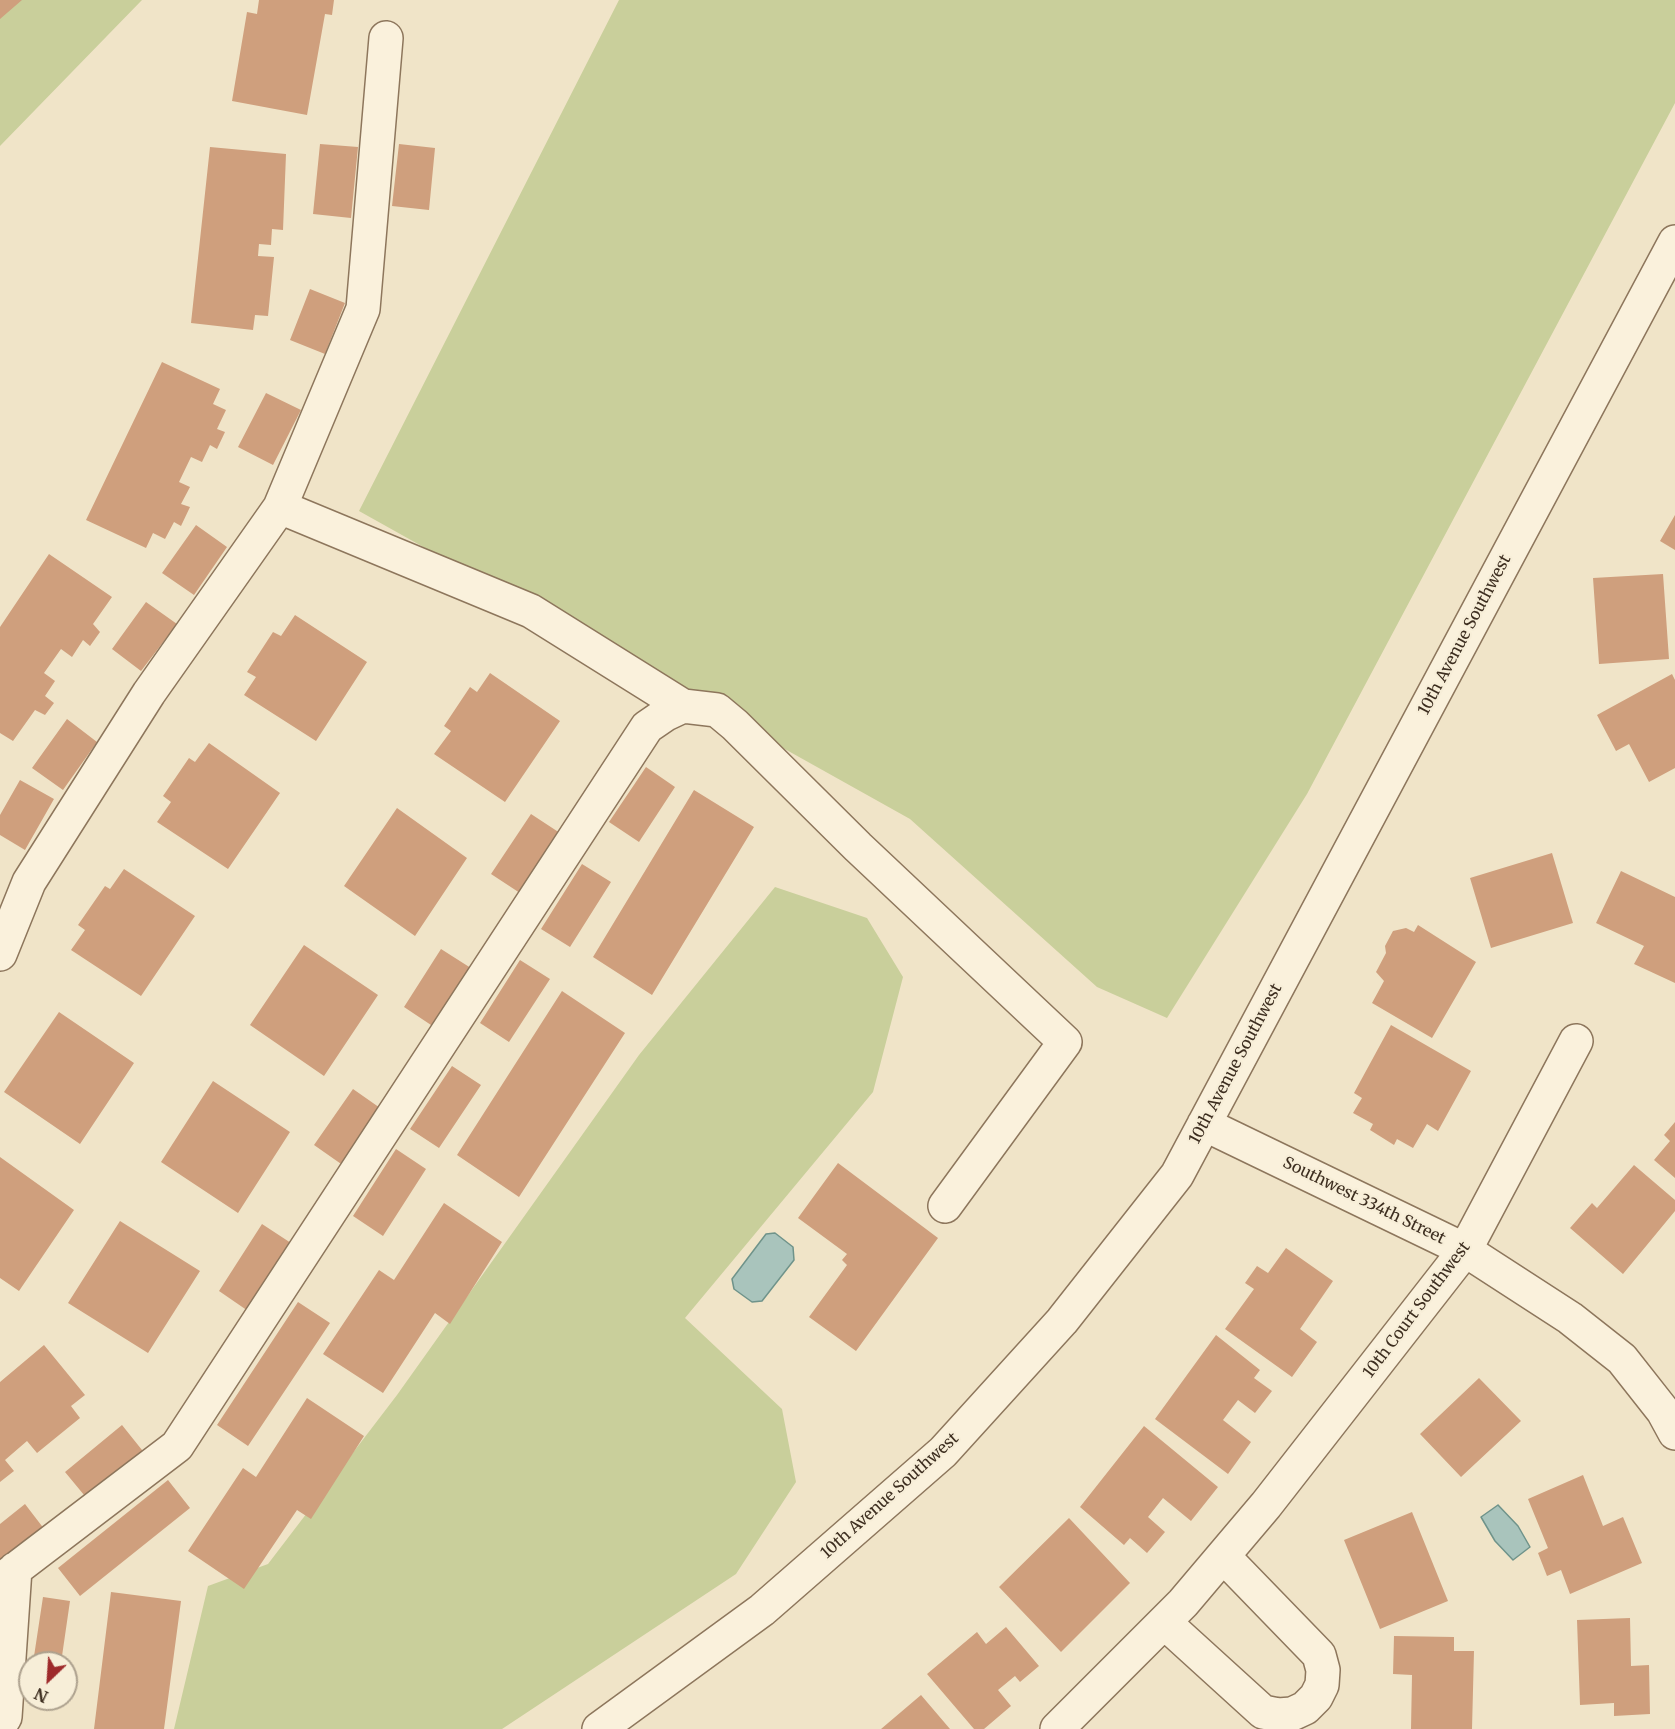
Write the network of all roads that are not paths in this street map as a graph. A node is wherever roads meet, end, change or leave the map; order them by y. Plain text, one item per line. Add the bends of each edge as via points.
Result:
1 (386, 38) dead end
2 (1675, 242) edge
3 (280, 507) junction
4 (683, 706) junction
5 (0, 954) edge
6 (1576, 1041) dead end
7 (1204, 1124) junction
8 (945, 1206) dead end
9 (1466, 1250) junction
10 (1675, 1433) edge
11 (1223, 1556) junction
12 (8, 1575) edge
13 (1164, 1622) junction
14 (0, 1725) edge
15 (598, 1729) edge
16 (1057, 1729) edge

1 - 3 street via 363,309
2 - 7 street, 10th Avenue Southwest
3 - 4 street via 531,611
3 - 5 street via 149,693 29,882
4 - 8 street via 717,710 735,725 1065,1042
4 - 12 street via 648,727 177,1446
6 - 9 street, 10th Court Southwest
7 - 9 street, Southwest 334th Street
7 - 15 street, 10th Avenue Southwest via 1178,1175 1062,1321 943,1452 762,1610
9 - 10 street, Southwest 334th Street via 1570,1318 1622,1359 1663,1411
9 - 11 street, 10th Court Southwest
11 - 13 street, 10th Court Southwest
11 - 13 street via 1319,1656 1322,1685 1316,1697 1292,1714 1263,1712
12 - 14 street via 5,1717
13 - 16 street, 10th Court Southwest

